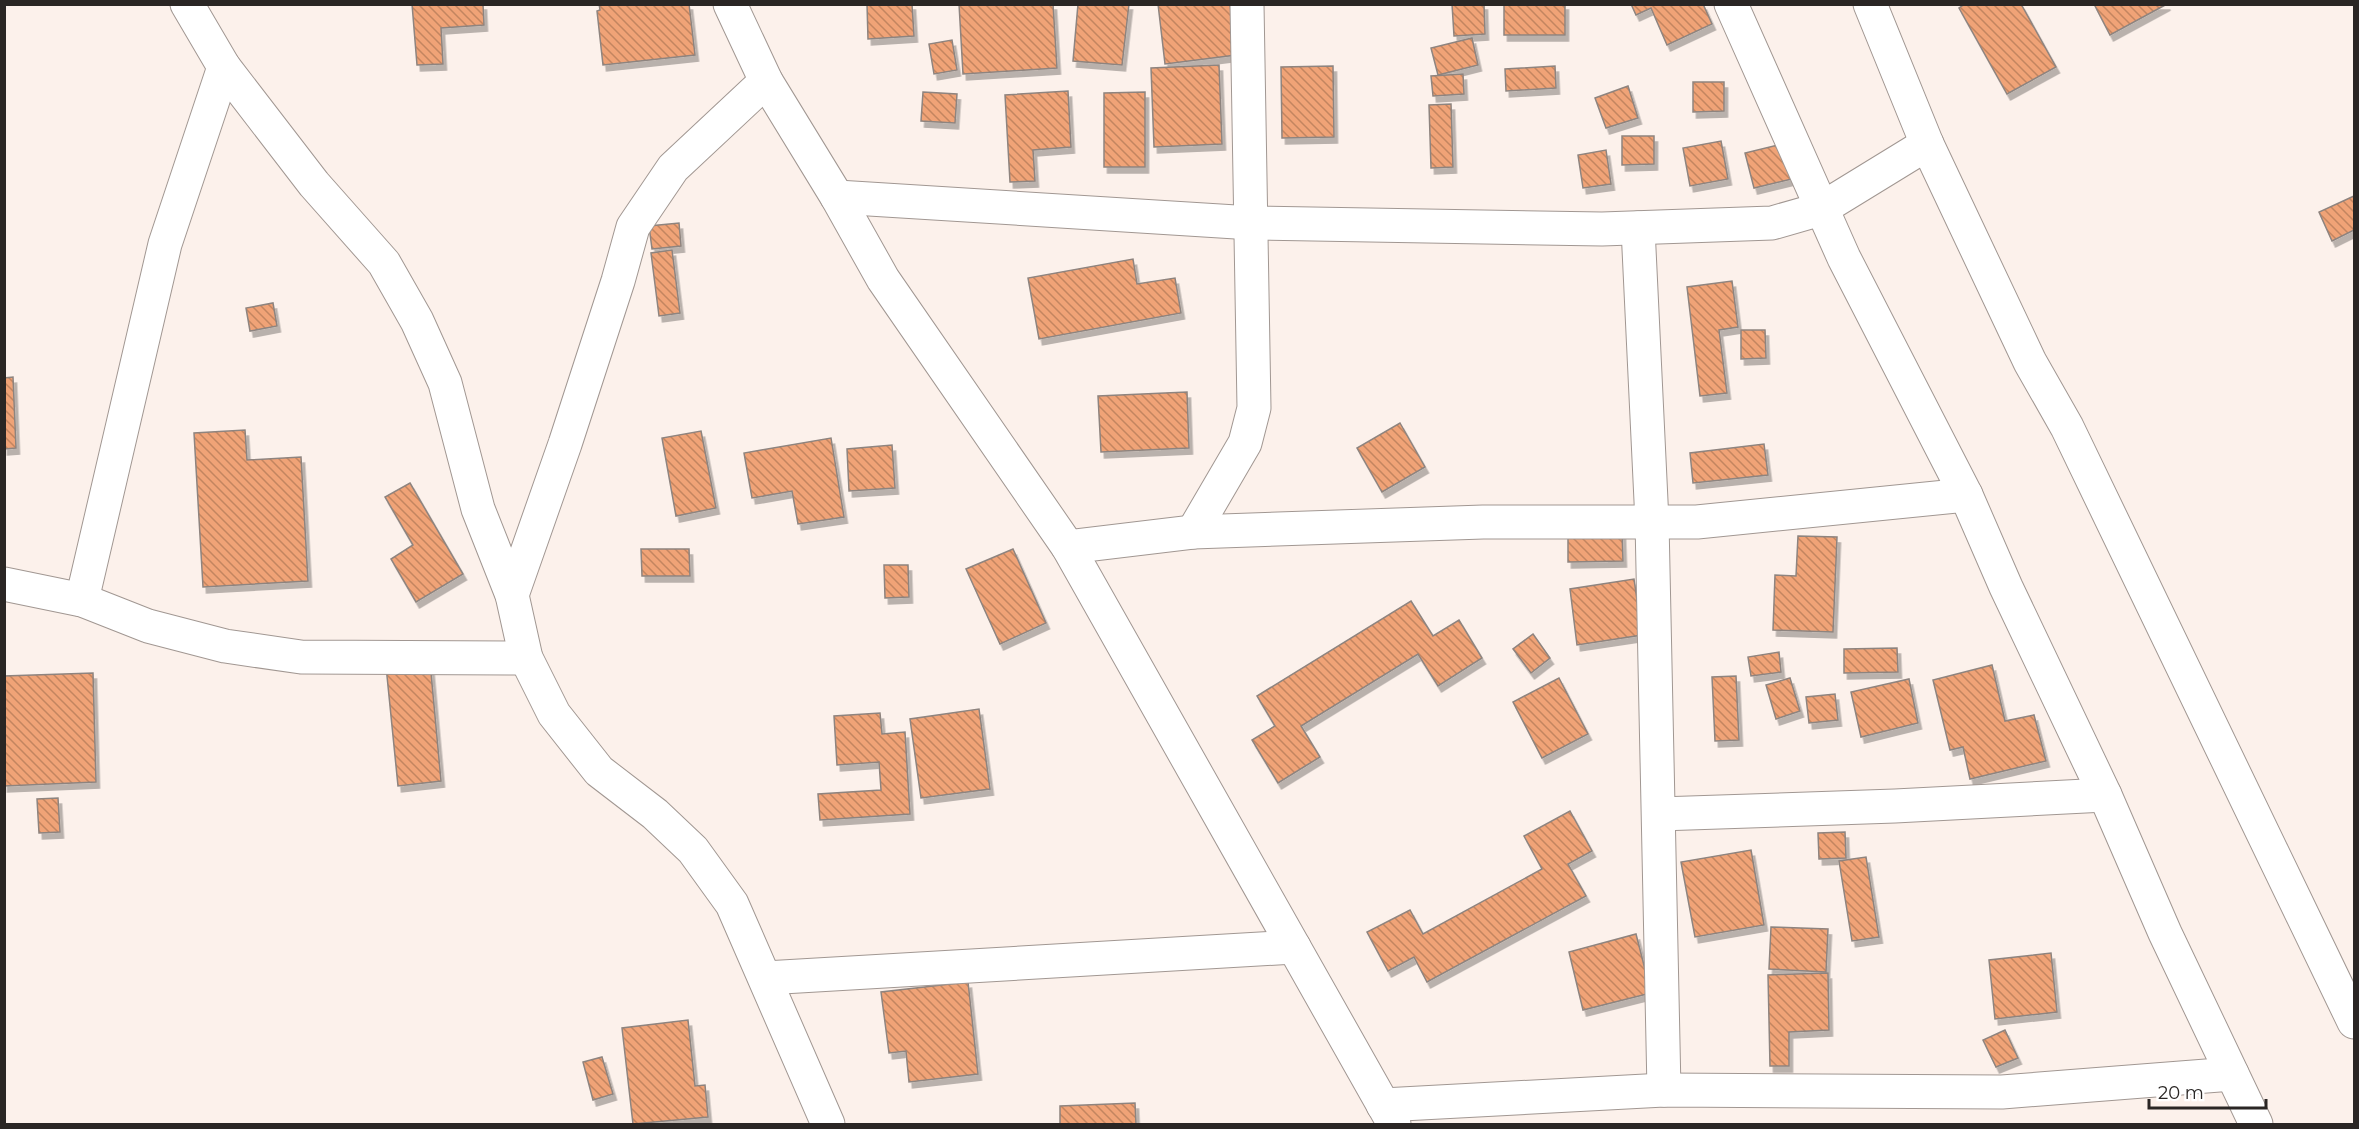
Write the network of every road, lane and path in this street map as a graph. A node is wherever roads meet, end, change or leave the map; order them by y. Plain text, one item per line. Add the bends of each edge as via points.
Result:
1 (187, 4) edge
2 (730, 4) edge
3 (1247, 4) edge
4 (1731, 4) edge
5 (1870, 4) edge
6 (224, 67) junction
7 (766, 81) junction
8 (1927, 144) junction
9 (837, 197) junction
10 (1821, 209) junction
11 (1252, 223) junction
12 (1638, 228) junction
13 (1966, 495) junction
14 (1652, 522) junction
15 (1193, 532) junction
16 (1068, 547) junction
17 (4, 584) edge
18 (512, 595) junction
19 (82, 600) junction
20 (526, 658) junction
21 (2105, 795) junction
22 (1659, 814) junction
23 (1293, 946) junction
24 (765, 978) junction
25 (2355, 1022) edge
26 (2232, 1074) junction
27 (1664, 1089) junction
28 (1388, 1115) edge
29 (828, 1125) edge
30 (2256, 1125) edge

1 - 6 street
2 - 7 street
3 - 11 street
4 - 10 street
5 - 8 street
6 - 18 street via 314,184 384,263 417,321 445,383 478,509
6 - 19 street via 165,244
7 - 9 street
7 - 18 street via 673,168 633,227 565,444
8 - 10 street
8 - 25 street
9 - 11 street
9 - 16 street via 883,279
10 - 12 street via 1772,224
10 - 13 street
11 - 12 street
11 - 15 street via 1254,408 1245,443
12 - 14 street
13 - 14 street via 1697,522
13 - 21 street
14 - 15 street via 1483,522
14 - 22 street
15 - 16 street
16 - 23 street
17 - 19 street
18 - 20 street
19 - 20 street via 148,626 214,643 301,657
20 - 24 street via 554,714 599,771 655,814 693,850 732,904
21 - 22 street via 1895,807
21 - 26 street
22 - 27 street
23 - 24 street
23 - 28 street
24 - 29 street
26 - 27 street via 2002,1092
26 - 30 street
27 - 28 street

